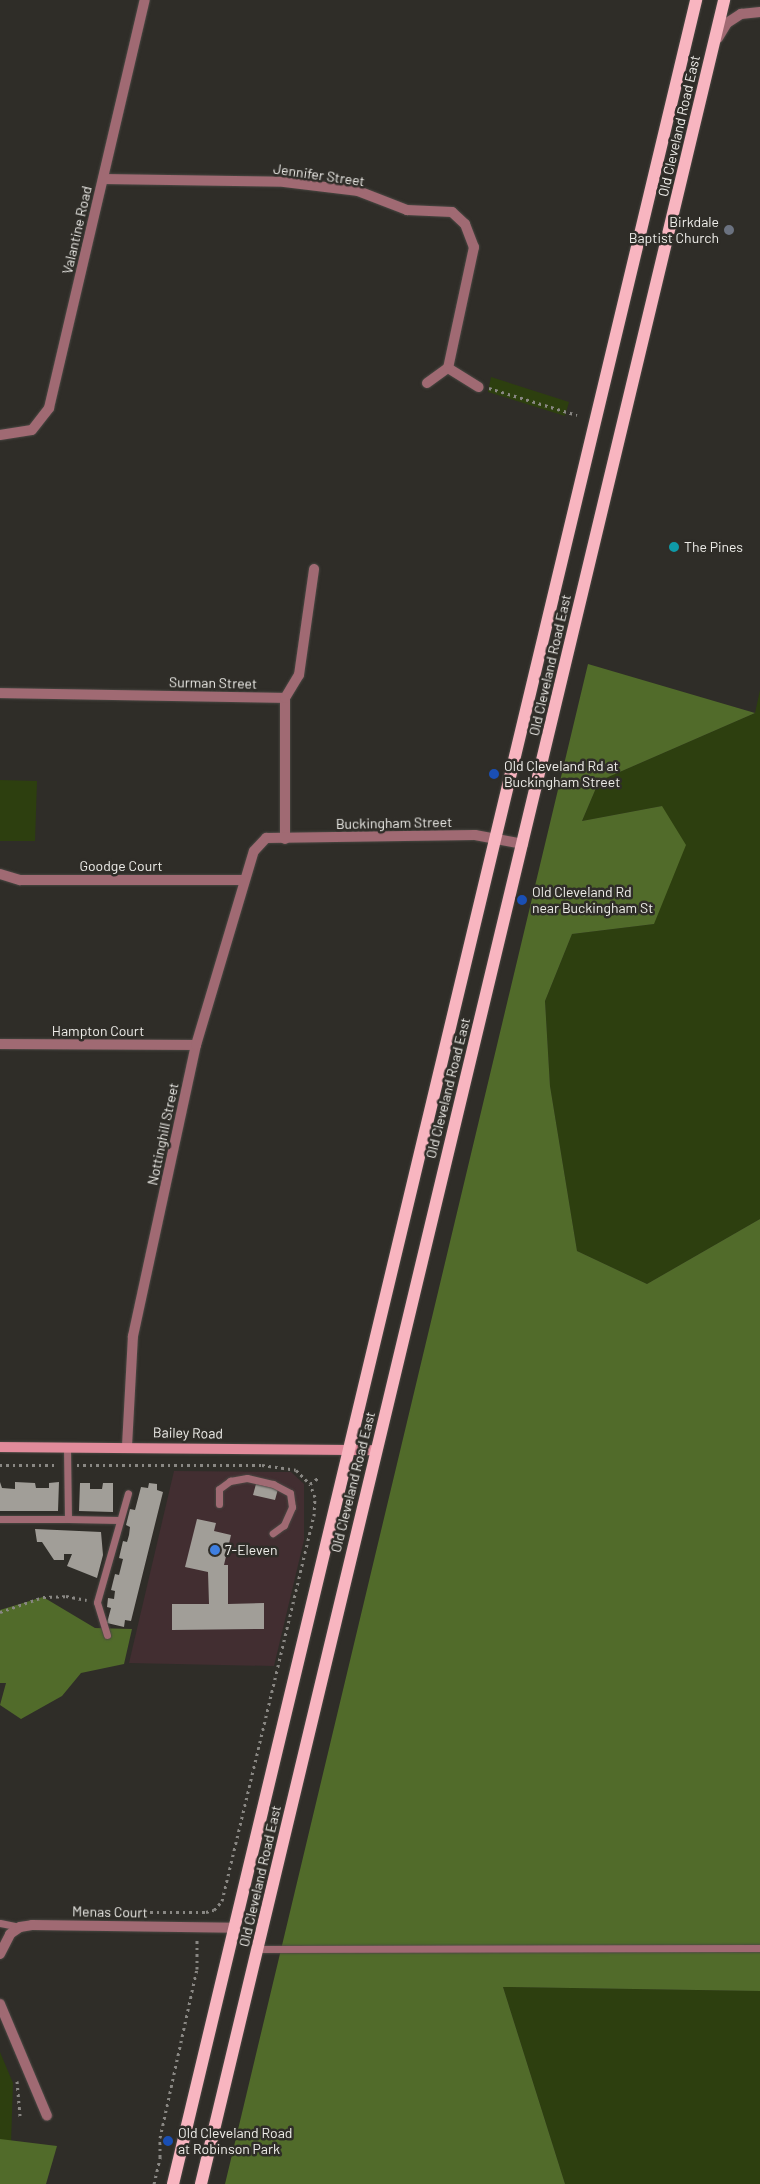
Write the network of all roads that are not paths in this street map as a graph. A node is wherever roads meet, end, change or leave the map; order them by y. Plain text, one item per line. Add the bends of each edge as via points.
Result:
1 (145, 0) edge
2 (696, 0) edge
3 (724, 0) edge
4 (760, 12) edge
5 (714, 45) junction
6 (103, 179) junction
7 (448, 368) junction
8 (428, 383) dead end
9 (478, 387) road end
10 (0, 436) edge
11 (314, 569) dead end
12 (0, 693) edge
13 (285, 698) junction
14 (266, 838) joint
15 (285, 839) junction
16 (495, 839) junction
17 (523, 844) junction
18 (0, 874) edge
19 (243, 880) junction
20 (0, 1044) edge
21 (196, 1045) junction
22 (67, 1446) junction
23 (127, 1446) junction
24 (0, 1447) edge
25 (350, 1449) junction
26 (376, 1450) junction
27 (128, 1493) dead end
28 (219, 1504) dead end
29 (0, 1519) edge
30 (68, 1519) junction
31 (119, 1520) junction
32 (273, 1533) dead end
33 (107, 1635) dead end
34 (0, 1923) edge
35 (20, 1927) junction
36 (235, 1928) junction
37 (760, 1948) edge
38 (258, 1949) junction
39 (0, 1954) edge
40 (0, 2004) edge
41 (47, 2116) dead end
42 (173, 2184) edge
43 (202, 2184) edge

1 - 6 street, Valantine Road
2 - 16 main road, Old Cleveland Road East
3 - 5 main road, Old Cleveland Road East
4 - 5 street via 741,14 727,23
5 - 17 main road, Old Cleveland Road East
6 - 7 street, Jennifer Street via 284,182 358,191 407,210 452,212 465,224 474,247
6 - 10 street, Valantine Road via 49,408 32,430
7 - 8 street
7 - 9 street
11 - 13 street via 299,675
12 - 13 street, Surman Street
13 - 15 street
14 - 15 street, Buckingham Street
14 - 19 street, Nottinghill Street via 254,850
15 - 16 street, Buckingham Street via 475,835
16 - 17 street, Buckingham Street
16 - 25 main road, Old Cleveland Road East
17 - 26 main road, Old Cleveland Road East
18 - 19 street, Goodge Court via 20,880
19 - 21 street, Nottinghill Street
20 - 21 street, Hampton Court
21 - 23 street, Nottinghill Street via 133,1336
22 - 23 street, Bailey Road
22 - 24 street, Bailey Road
22 - 30 lane
23 - 25 street, Bailey Road
25 - 26 street, Bailey Road
25 - 36 main road, Old Cleveland Road East
26 - 38 main road, Old Cleveland Road East
27 - 31 lane
28 - 32 lane via 219,1489 230,1481 247,1478 273,1484 290,1493 292,1507 284,1525
29 - 30 lane
30 - 31 lane
31 - 33 lane via 97,1602
34 - 35 lane
35 - 36 street, Menas Court
35 - 39 street via 10,1934
36 - 42 main road, Old Cleveland Road East
37 - 38 lane
38 - 43 main road, Old Cleveland Road East
40 - 41 street

